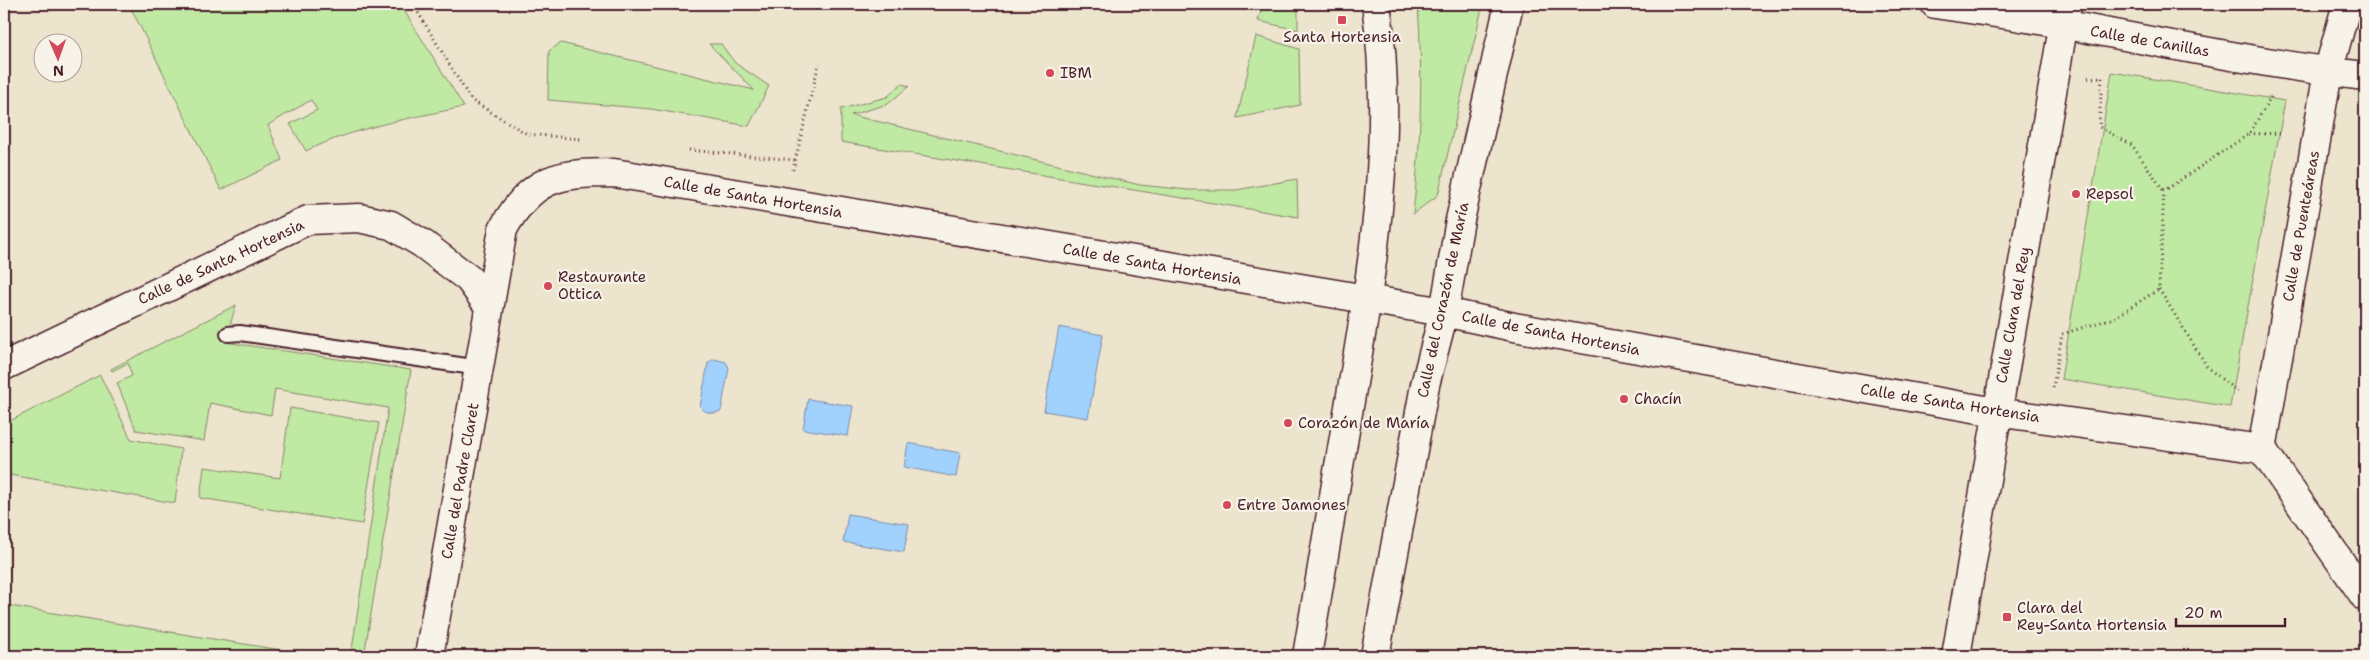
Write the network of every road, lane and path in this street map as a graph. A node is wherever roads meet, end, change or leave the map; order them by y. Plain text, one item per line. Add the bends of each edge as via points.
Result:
1 (413, 4) edge
2 (1376, 4) edge
3 (1509, 4) edge
4 (1935, 4) edge
5 (2347, 4) edge
6 (2064, 14) edge
7 (819, 63) dead end
8 (2291, 65) junction
9 (2328, 72) junction
10 (2365, 76) edge
11 (2052, 81) junction
12 (471, 100) dead end
13 (2164, 191) junction
14 (784, 202) junction
15 (2159, 289) junction
16 (1367, 299) junction
17 (488, 305) junction
18 (1444, 312) junction
19 (228, 334) dead end
20 (4, 366) edge
21 (480, 368) junction
22 (2244, 397) dead end
23 (1996, 412) junction
24 (2048, 419) junction
25 (2262, 449) junction
26 (2365, 597) edge
27 (429, 656) edge
28 (1307, 656) edge
29 (1375, 656) edge
30 (1956, 656) edge

1 - 12 path
2 - 16 street via 1385,95 1385,132
3 - 18 street, Calle del Corazón de María via 1460,220
4 - 6 street, Calle de Canillas
5 - 9 street, Calle de Puenteáreas
6 - 8 street, Calle de Canillas via 2131,39
6 - 11 street, Calle Clara del Rey
7 - 14 path
8 - 9 street, Calle de Canillas
8 - 13 path via 2249,134
9 - 10 street, Calle de Canillas
9 - 25 street, Calle de Puenteáreas
11 - 13 path via 2102,77 2099,127 2132,145
11 - 23 street, Calle Clara del Rey
13 - 15 path
14 - 16 street, Calle de Santa Hortensia
14 - 17 street, Calle de Santa Hortensia via 614,173 560,176 537,187 520,201 502,229
15 - 22 path via 2208,368
15 - 24 path via 2114,318 2062,334
16 - 18 street, Calle de Santa Hortensia
16 - 28 street
17 - 20 street, Calle de Santa Hortensia via 469,280 423,244 391,225 359,218 308,220
17 - 21 street, Calle del Padre Claret
18 - 23 street, Calle de Santa Hortensia
18 - 29 street, Calle del Corazón de María via 1417,422
19 - 21 lane via 240,333
21 - 27 street, Calle del Padre Claret
23 - 24 street, Calle de Santa Hortensia
23 - 30 street, Calle Clara del Rey
24 - 25 street, Calle de Santa Hortensia
25 - 26 street

